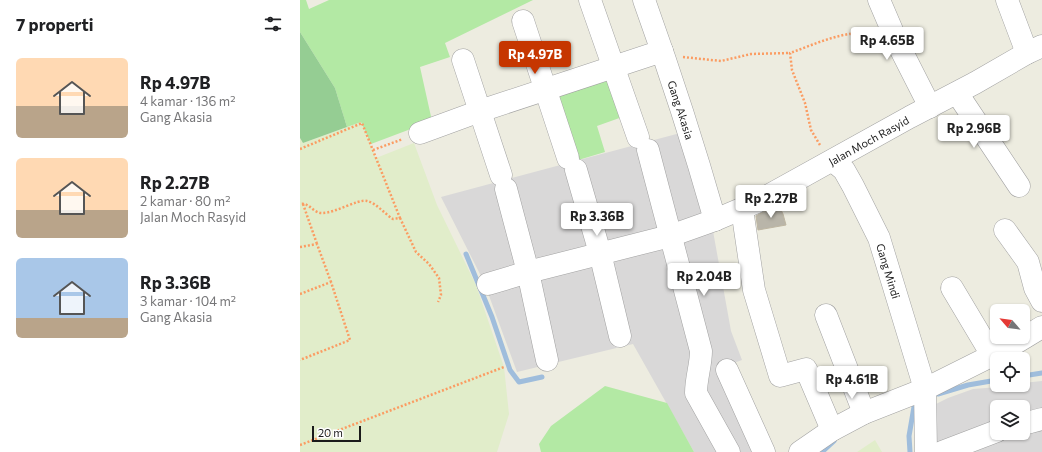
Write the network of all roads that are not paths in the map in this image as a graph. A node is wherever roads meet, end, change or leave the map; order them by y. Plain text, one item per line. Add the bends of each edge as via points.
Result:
1 (590, 0) edge
2 (644, 0) edge
3 (879, 0) edge
4 (1007, 0) edge
5 (523, 21) dead end
6 (1035, 49) edge
7 (662, 51) junction
8 (463, 60) dead end
9 (613, 67) junction
10 (544, 89) junction
11 (957, 93) junction
12 (930, 107) junction
13 (480, 111) junction
14 (420, 132) road end
15 (833, 161) junction
16 (1019, 186) dead end
17 (742, 209) junction
18 (715, 220) junction
19 (1005, 230) dead end
20 (670, 236) junction
21 (600, 253) junction
22 (528, 272) junction
23 (488, 284) dead end
24 (952, 288) dead end
25 (1042, 301) edge
26 (826, 315) dead end
27 (1042, 327) edge
28 (620, 336) dead end
29 (990, 352) edge
30 (998, 352) edge
31 (990, 356) edge
32 (547, 360) dead end
33 (727, 370) dead end
34 (925, 396) junction
35 (864, 413) junction
36 (1042, 419) edge
37 (1030, 422) edge
38 (832, 430) junction
39 (990, 434) edge
40 (729, 452) edge
41 (764, 452) edge
42 (800, 452) edge
43 (926, 452) edge
44 (942, 452) edge

1 - 9 street
2 - 7 street, Gang Akasia
3 - 12 street via 896,42
4 - 6 street
5 - 10 street
6 - 11 street, Jalan Moch Rasyid
7 - 9 street
7 - 18 street, Gang Akasia
8 - 13 street
9 - 10 street
9 - 20 street via 643,143
10 - 13 street
10 - 21 street via 572,164
11 - 12 street, Jalan Moch Rasyid
11 - 16 street
12 - 15 street, Jalan Moch Rasyid
13 - 14 street
13 - 22 street
15 - 17 street, Jalan Moch Rasyid
15 - 34 street, Gang Mindi via 844,170 879,238
17 - 18 street, Jalan Moch Rasyid
17 - 38 street via 754,290 780,376 806,369
18 - 20 street, Jalan Moch Rasyid
19 - 25 street via 1028,262 1035,288
20 - 21 street, Jalan Moch Rasyid
20 - 40 street via 701,351 696,393
21 - 22 street, Jalan Moch Rasyid
21 - 28 street
22 - 23 street, Jalan Moch Rasyid
22 - 32 street
24 - 29 street
26 - 35 street
27 - 30 street
31 - 34 street
33 - 41 street
34 - 35 street
34 - 43 street, Gang Mindi
35 - 38 street
36 - 37 street
38 - 42 street
39 - 44 street

